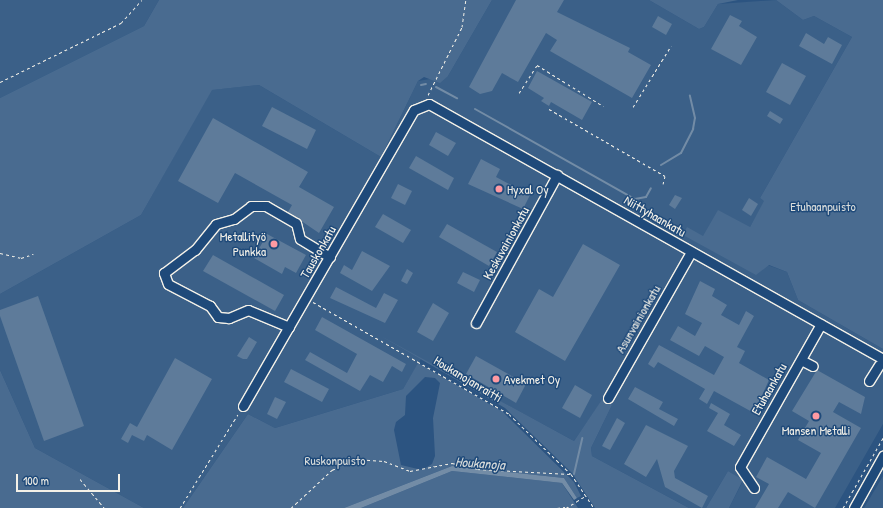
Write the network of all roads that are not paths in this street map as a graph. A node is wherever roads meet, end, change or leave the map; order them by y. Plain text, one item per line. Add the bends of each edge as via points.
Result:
1 (427, 104) joint
2 (557, 175) junction
3 (691, 252) junction
4 (330, 257) junction
5 (476, 323) dead end
6 (821, 324) junction
7 (288, 327) junction
8 (800, 360) junction
9 (881, 362) edge
10 (813, 366) dead end
11 (869, 380) dead end
12 (608, 398) dead end
13 (242, 406) road end
14 (883, 456) edge
15 (754, 488) dead end
16 (854, 508) edge

1 - 2 street, Niittyhaankatu
1 - 4 street, Tauskonkatu via 414,110
2 - 3 street, Niittyhaankatu
2 - 5 street, Keskuvainionkatu
3 - 6 street, Niittyhaankatu
3 - 12 street, Asunvainionkatu
4 - 7 street, Tauskonkatu
4 - 7 street via 300,239 296,223 266,206 251,206 234,219 216,224 195,250 164,273 168,284 210,306 218,317 229,318 248,310
6 - 8 street, Etuhaankatu
6 - 9 street, Niittyhaankatu
7 - 13 street, Tauskonkatu
8 - 10 street
8 - 15 street, Etuhaankatu via 740,467
9 - 11 street
14 - 16 street

